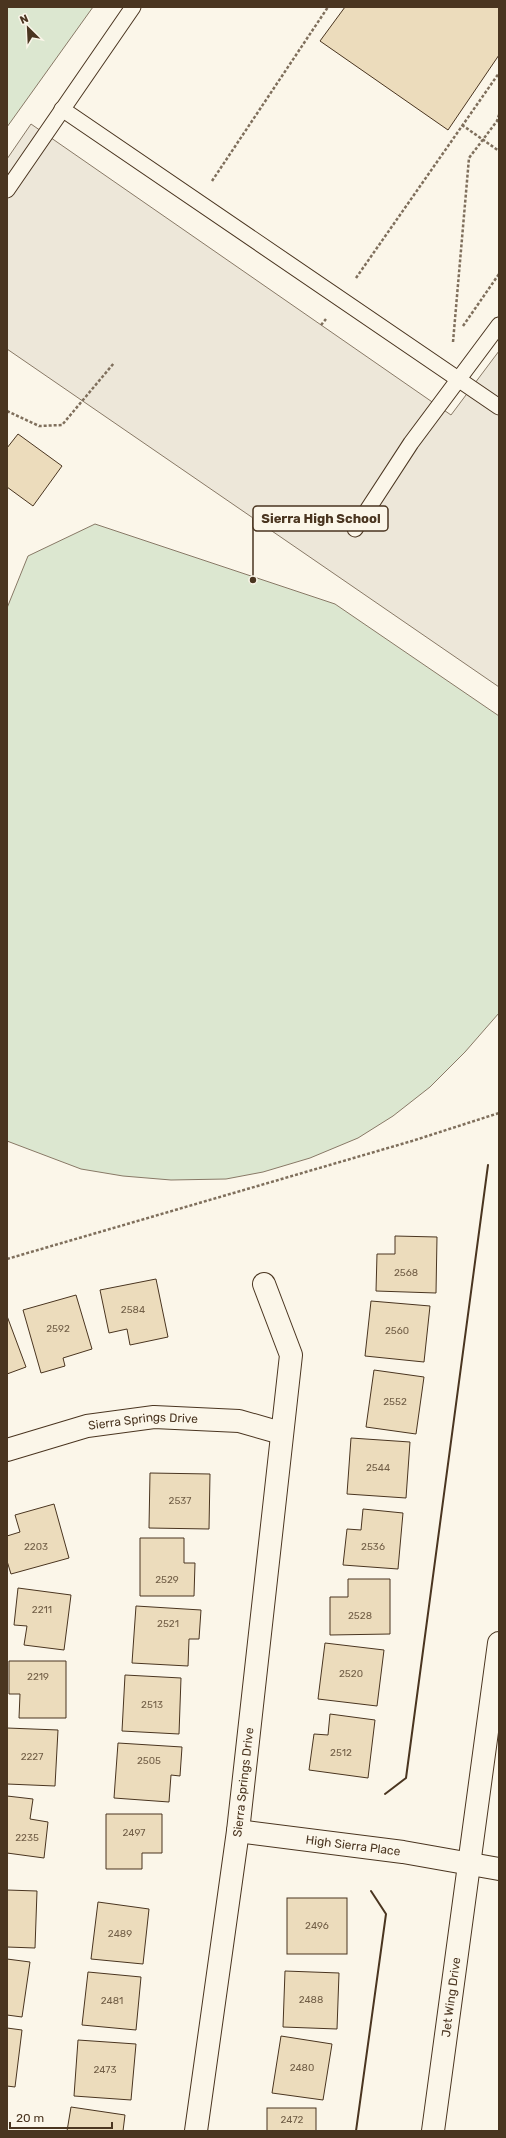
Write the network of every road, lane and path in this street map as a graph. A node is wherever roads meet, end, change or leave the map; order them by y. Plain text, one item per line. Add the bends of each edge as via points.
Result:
1 (133, 7) edge
2 (328, 7) edge
3 (499, 73) edge
4 (62, 109) junction
5 (499, 114) edge
6 (462, 125) junction
7 (483, 140) junction
8 (499, 151) edge
9 (206, 177) dead end
10 (213, 181) junction
11 (7, 190) edge
12 (199, 202) junction
13 (349, 274) dead end
14 (499, 274) edge
15 (355, 278) junction
16 (362, 283) dead end
17 (341, 299) junction
18 (321, 325) dead end
19 (499, 325) edge
20 (461, 330) dead end
21 (457, 336) dead end
22 (446, 338) dead end
23 (453, 342) junction
24 (114, 363) dead end
25 (459, 380) junction
26 (499, 407) edge
27 (7, 411) edge
28 (355, 529) dead end
29 (499, 1113) edge
30 (7, 1258) edge
31 (264, 1284) dead end
32 (281, 1433) junction
33 (7, 1450) edge
34 (499, 1643) edge
35 (238, 1831) junction
36 (469, 1863) junction
37 (499, 1869) edge
38 (196, 2131) edge
39 (433, 2131) edge

1 - 4 lane
2 - 10 path
3 - 6 path
4 - 11 lane
4 - 12 lane
5 - 7 path via 498,121
6 - 7 path
6 - 15 path
7 - 8 path
7 - 23 path via 469,158
9 - 10 path
10 - 12 path
12 - 17 lane
13 - 15 path
14 - 20 path
15 - 16 path
15 - 17 path
17 - 18 path
17 - 25 lane
19 - 25 lane
21 - 23 path
22 - 23 path
24 - 27 path via 62,425 39,426
25 - 26 lane
25 - 28 lane via 411,443
29 - 30 path via 412,1141
31 - 32 street, Sierra Springs Drive via 291,1354
32 - 33 street, Sierra Springs Drive via 239,1421 154,1417 88,1426
32 - 35 street, Sierra Springs Drive
34 - 36 street, Jet Wing Drive
35 - 36 street, High Sierra Place
35 - 38 street, Sierra Springs Drive
36 - 37 street
36 - 39 street, Jet Wing Drive

